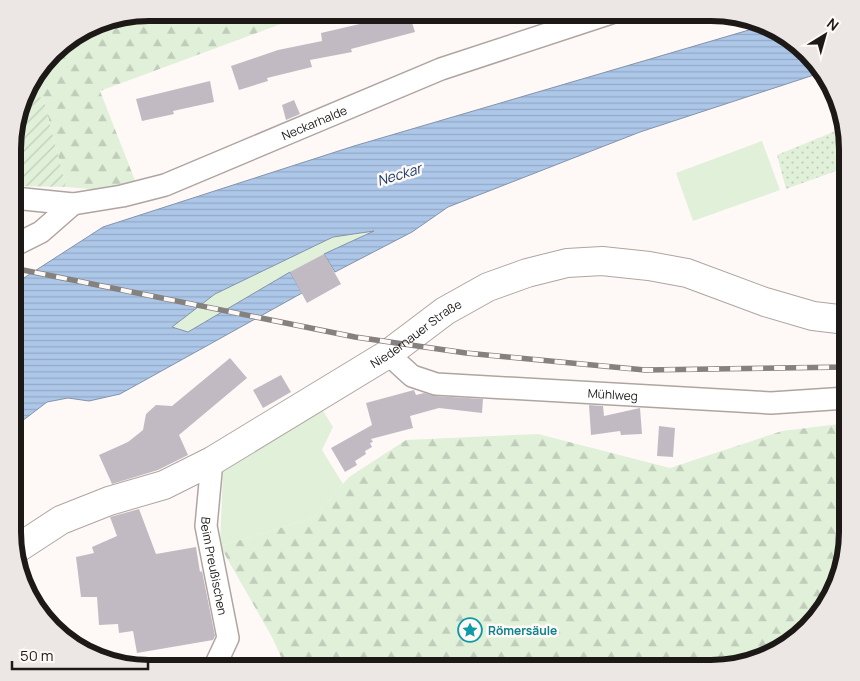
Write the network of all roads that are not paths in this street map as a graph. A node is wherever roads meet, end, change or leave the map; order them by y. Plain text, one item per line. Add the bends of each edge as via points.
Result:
1 (584, 22) edge
2 (21, 199) edge
3 (73, 204) junction
4 (21, 242) edge
5 (839, 319) edge
6 (388, 354) junction
7 (838, 399) edge
8 (212, 461) junction
9 (23, 545) edge
10 (218, 659) edge

1 - 3 street, Neckarhalde via 441,69 165,185
2 - 3 street, Neckarhalde
3 - 4 street via 41,232
5 - 6 main road, Niedernauer Straße via 812,316 678,272 649,266 602,261 566,263 527,272 488,287 445,311
6 - 7 street, Mühlweg via 412,376 436,384 772,403
6 - 8 main road, Niedernauer Straße
8 - 9 main road, Niedernauer Straße via 164,485 109,501 61,520
8 - 10 street, Beim Preußischen via 206,526 228,638

